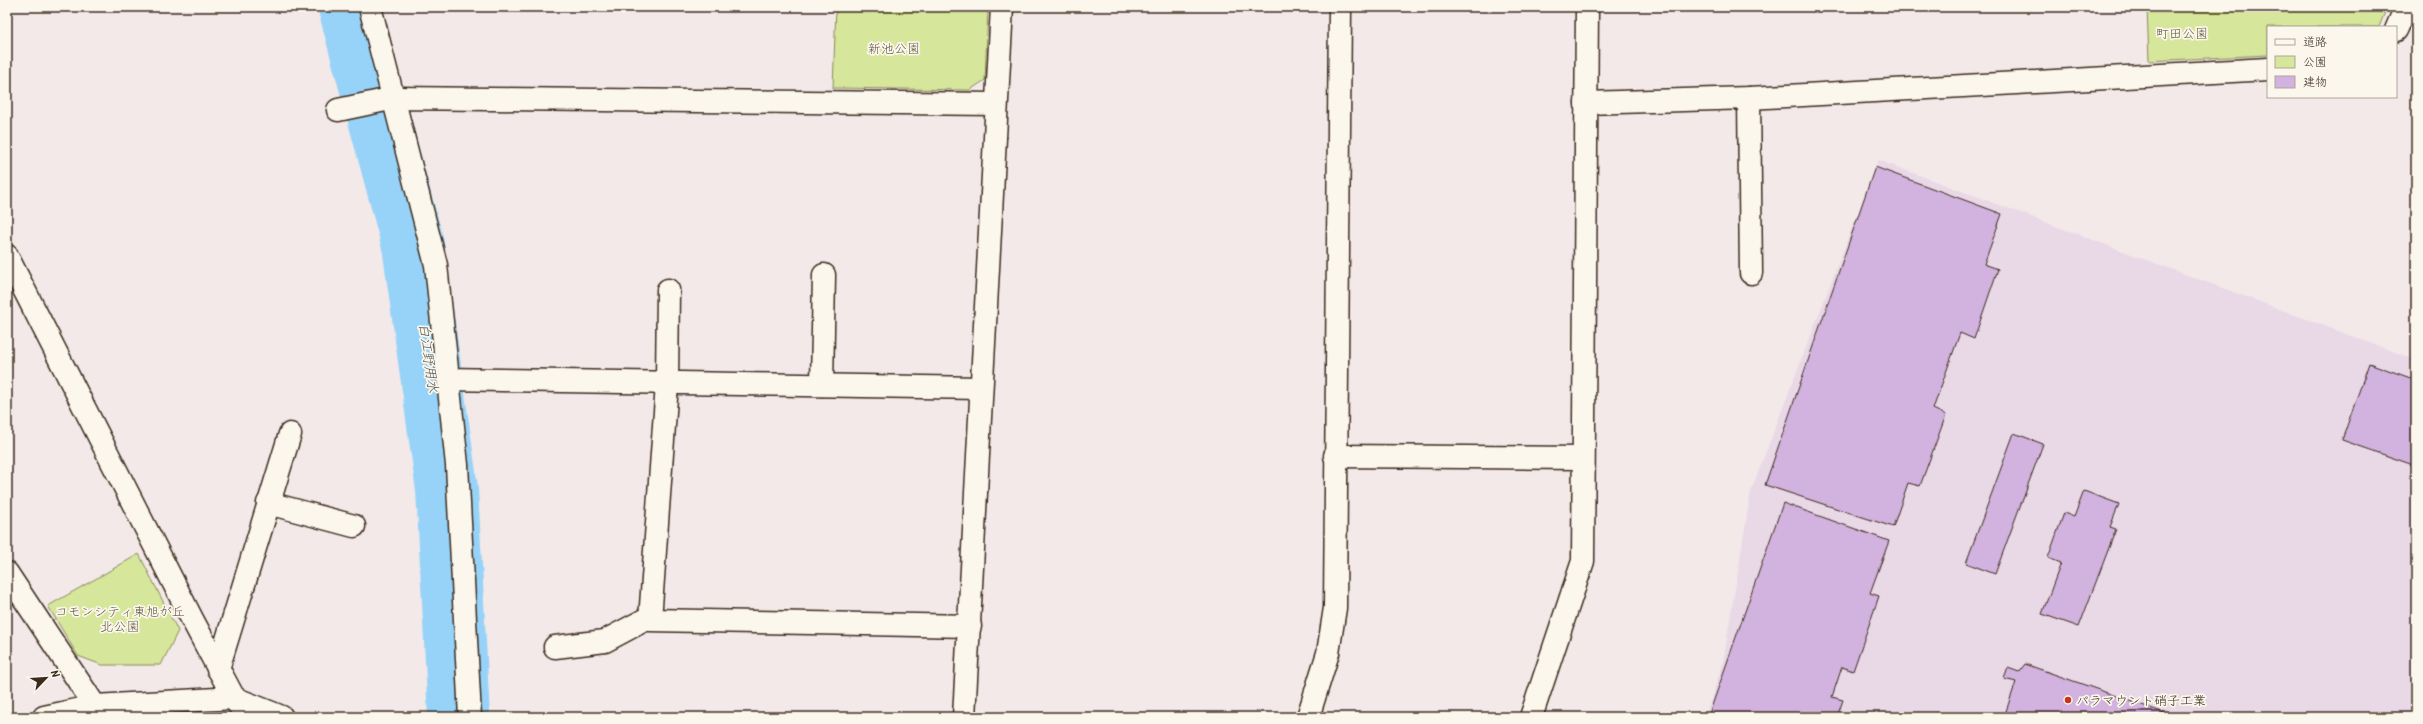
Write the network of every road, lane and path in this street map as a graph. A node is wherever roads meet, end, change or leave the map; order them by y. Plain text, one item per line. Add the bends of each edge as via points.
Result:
1 (370, 7) edge
2 (1002, 7) edge
3 (1340, 7) edge
4 (1587, 7) edge
5 (2406, 7) edge
6 (2397, 28) edge
7 (2267, 70) edge
8 (391, 98) junction
9 (1748, 98) junction
10 (1586, 103) junction
11 (995, 104) junction
12 (338, 110) dead end
13 (7, 256) edge
14 (1751, 272) dead end
15 (824, 275) dead end
16 (668, 290) dead end
17 (448, 379) junction
18 (667, 384) junction
19 (822, 385) junction
20 (981, 388) junction
21 (290, 434) dead end
22 (1335, 456) junction
23 (1582, 458) junction
24 (268, 503) junction
25 (354, 526) dead end
26 (9, 581) edge
27 (650, 617) junction
28 (970, 626) junction
29 (555, 647) dead end
30 (218, 669) junction
31 (234, 698) junction
32 (95, 706) junction
33 (44, 717) edge
34 (247, 717) edge
35 (282, 717) edge
36 (470, 717) edge
37 (964, 717) edge
38 (1308, 717) edge
39 (1531, 717) edge

1 - 8 street
2 - 11 street
3 - 22 street
4 - 10 street
5 - 6 street
7 - 9 street
8 - 11 street
8 - 12 street
8 - 17 street via 436,265
9 - 10 street
9 - 14 street
10 - 23 street
11 - 20 street
13 - 30 street
15 - 19 street
16 - 18 street
17 - 18 street
17 - 36 street via 457,464
18 - 19 street
18 - 27 street
19 - 20 street
20 - 28 street
21 - 24 street
22 - 23 street
22 - 38 street via 1335,608 1328,653
23 - 39 street via 1583,562
24 - 25 street
24 - 30 street
26 - 32 street
27 - 28 street via 650,620
27 - 29 street via 605,641
28 - 37 street
30 - 31 street
31 - 32 street
31 - 34 street
31 - 35 street
32 - 33 street

